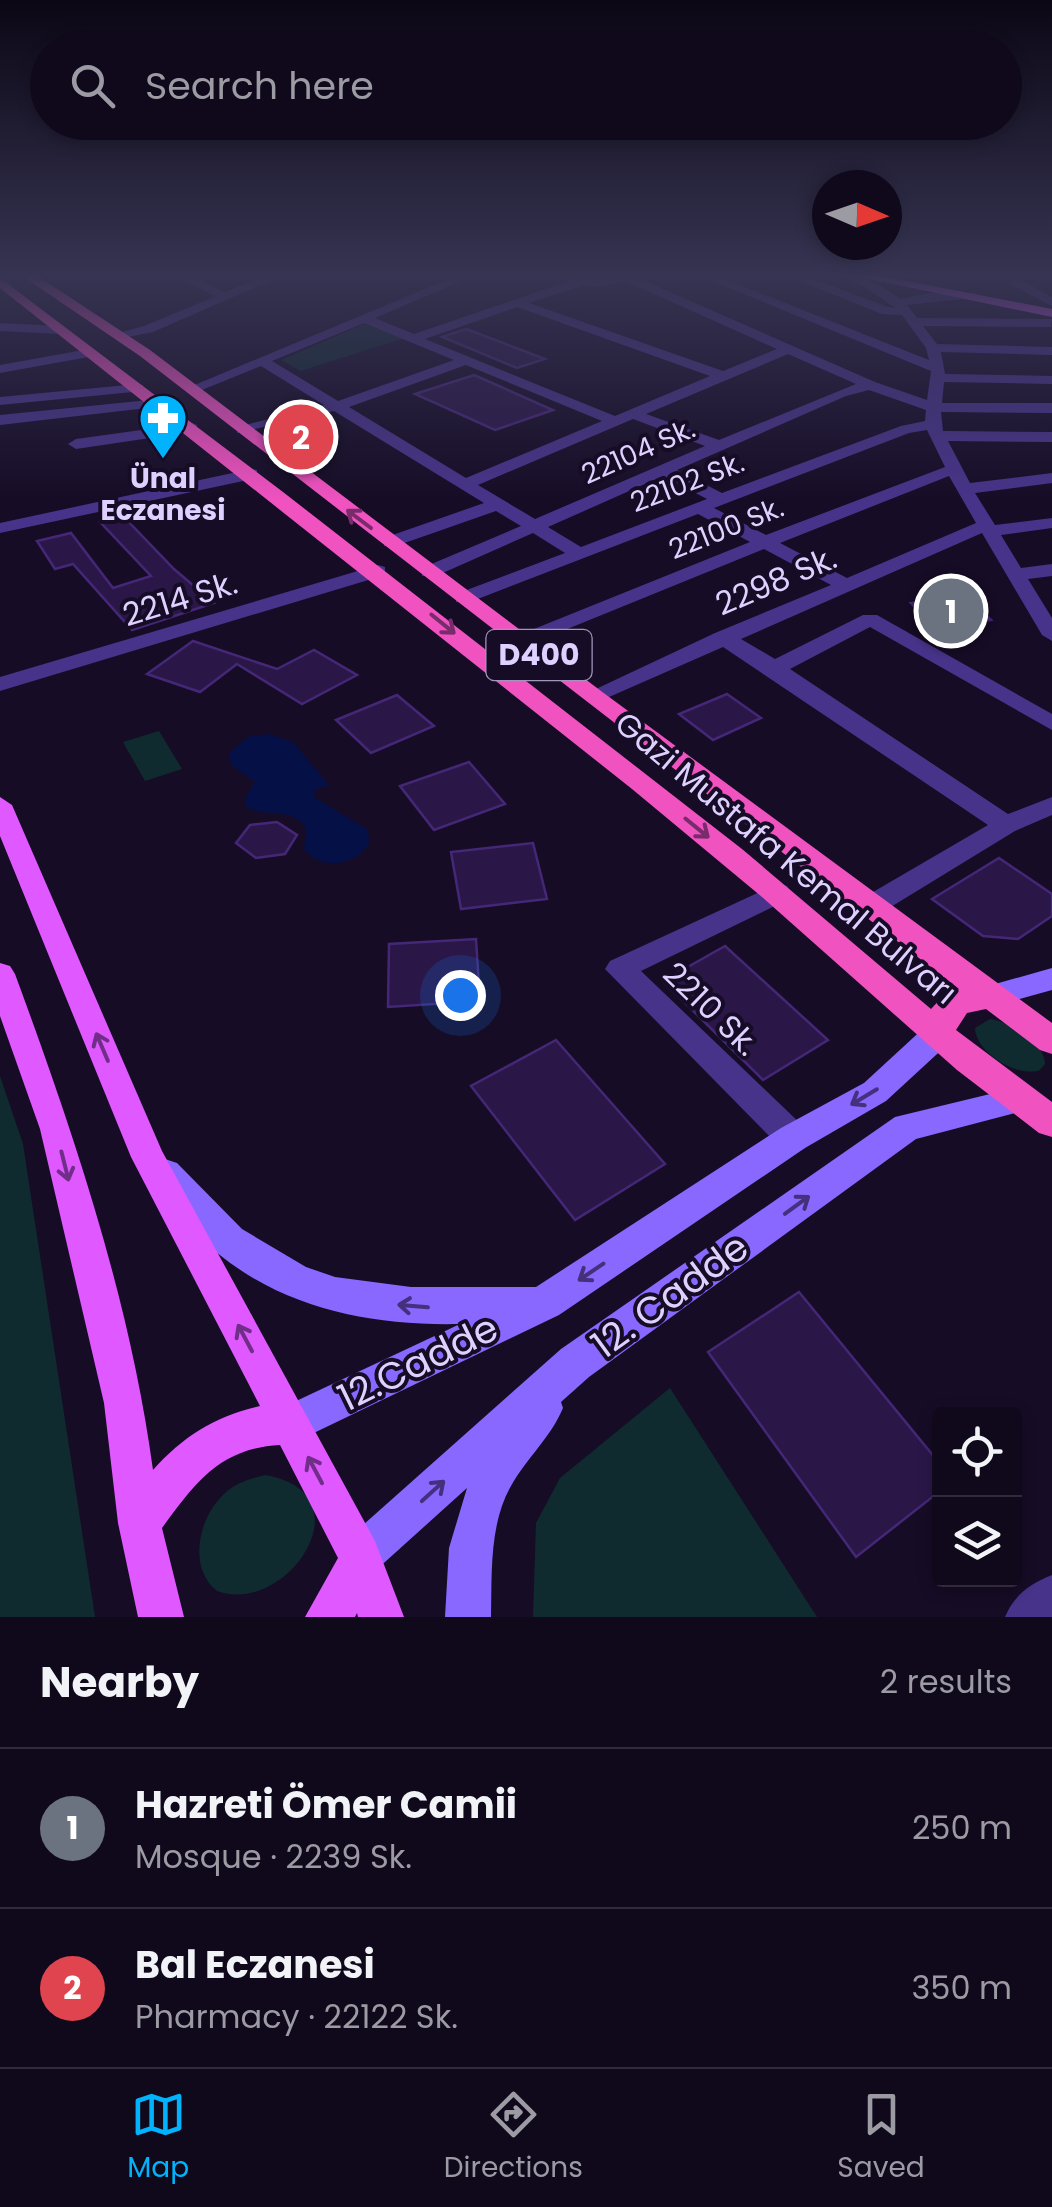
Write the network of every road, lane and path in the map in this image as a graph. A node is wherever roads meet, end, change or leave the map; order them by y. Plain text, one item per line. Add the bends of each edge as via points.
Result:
1 (57, 348) edge
2 (84, 348) edge
3 (147, 348) edge
4 (295, 348) edge
5 (440, 348) edge
6 (646, 348) edge
7 (878, 348) edge
8 (933, 348) edge
9 (951, 348) edge
10 (788, 349) joint
11 (1052, 351) edge
12 (468, 360) junction
13 (263, 362) junction
14 (0, 365) edge
15 (937, 374) junction
16 (726, 377) junction
17 (1052, 380) edge
18 (870, 385) junction
19 (138, 388) junction
20 (192, 390) junction
21 (0, 401) edge
22 (158, 403) junction
23 (340, 405) junction
24 (1052, 408) edge
25 (632, 414) junction
26 (0, 420) edge
27 (615, 420) junction
28 (934, 423) junction
29 (192, 428) junction
30 (243, 430) junction
31 (1052, 437) edge
32 (76, 444) dead end
33 (719, 446) junction
34 (664, 470) junction
35 (954, 470) junction
36 (251, 474) junction
37 (1052, 478) edge
38 (465, 484) junction
39 (964, 489) junction
40 (720, 499) junction
41 (498, 504) junction
42 (698, 507) junction
43 (1052, 522) edge
44 (535, 526) junction
45 (0, 528) edge
46 (988, 528) junction
47 (767, 541) junction
48 (390, 542) junction
49 (578, 553) junction
50 (1052, 570) edge
51 (378, 571) junction
52 (429, 572) junction
53 (1016, 575) junction
54 (844, 584) junction
55 (464, 598) junction
56 (1051, 630) edge
57 (722, 637) junction
58 (520, 641) junction
59 (776, 668) junction
60 (0, 684) edge
61 (592, 696) junction
62 (1052, 724) edge
63 (0, 805) edge
64 (1052, 805) edge
65 (1006, 825) junction
66 (777, 893) junction
67 (871, 906) junction
68 (0, 974) edge
69 (1052, 980) edge
70 (991, 996) junction
71 (938, 1034) junction
72 (1052, 1042) edge
73 (1036, 1097) edge
74 (1052, 1122) edge
75 (792, 1138) junction
76 (148, 1156) junction
77 (546, 1302) junction
78 (576, 1364) junction
79 (291, 1424) junction
80 (138, 1523) junction
81 (360, 1556) junction
82 (1052, 1596) edge
83 (161, 1617) edge
84 (328, 1617) edge
85 (381, 1617) edge
86 (468, 1617) edge
87 (1028, 1617) edge

1 - 14 street
2 - 19 highway, Gazi Mustafa Kemal Bulvarı / D400
3 - 20 highway, Gazi Mustafa Kemal Bulvarı / D400
4 - 13 street
5 - 12 street
6 - 16 street
7 - 15 street
8 - 15 street
9 - 11 street
10 - 16 street
10 - 18 street
12 - 23 street
12 - 27 street
13 - 20 street
13 - 23 street
15 - 17 street
15 - 28 street
16 - 25 street
18 - 28 street
18 - 33 street, 22104 Sk.
19 - 21 street
19 - 22 highway, Gazi Mustafa Kemal Bulvarı / D400
20 - 30 highway, Gazi Mustafa Kemal Bulvarı / D400
22 - 26 street
22 - 29 highway, Gazi Mustafa Kemal Bulvarı / D400
23 - 30 street
23 - 38 street
24 - 28 street
25 - 27 street
25 - 33 street
27 - 38 street
28 - 31 street
28 - 35 street
28 - 40 street, 22102 Sk.
29 - 32 street
29 - 36 highway, Gazi Mustafa Kemal Bulvarı / D400
48 -> 30 highway, Gazi Mustafa Kemal Bulvarı / D400
33 - 34 street, 22104 Sk.
34 - 40 street
34 - 44 street, 22104 Sk.
35 - 39 street
35 - 47 street, 22100 Sk.
36 - 45 street
36 - 51 highway, Gazi Mustafa Kemal Bulvarı / D400
37 - 39 street
38 - 41 street
39 - 46 street
40 - 42 street, 22102 Sk.
41 - 44 street
41 - 48 street
42 - 47 street
42 - 49 street, 22102 Sk.
43 - 46 street, 2298 Sk.
44 - 49 street
44 - 52 street, 22104 Sk.
46 - 53 street
46 - 54 street, 2298 Sk.
47 - 54 street
47 - 58 street, 22100 Sk.
48 - 52 highway, Gazi Mustafa Kemal Bulvarı / D400
49 - 55 street, 22102 Sk.
50 - 53 street
51 - 60 street, 2214 Sk.
51 -> 66 highway, Gazi Mustafa Kemal Bulvarı / D400
52 - 55 highway, Gazi Mustafa Kemal Bulvarı / D400
53 - 56 street
54 - 57 street, 2298 Sk.
55 - 58 highway, Gazi Mustafa Kemal Bulvarı / D400
57 - 59 street
57 - 61 street, 2298 Sk.
58 - 61 highway, Gazi Mustafa Kemal Bulvarı / D400
59 - 62 street via 870,619
59 - 65 street
61 - 67 highway, Gazi Mustafa Kemal Bulvarı / D400
76 -> 63 main road
64 - 65 street
65 - 67 street
66 - 71 highway, Gazi Mustafa Kemal Bulvarı / D400
66 - 75 street, 2210 Sk. via 620,969
67 - 70 highway, Gazi Mustafa Kemal Bulvarı / D400
68 -> 80 main road via 60,1146 124,1402
69 - 70 main road
70 - 71 highway via 949,1006
70 - 72 highway, Gazi Mustafa Kemal Bulvarı / D400
71 - 73 highway, Gazi Mustafa Kemal Bulvarı / D400
71 -> 75 main road, 12. Cadde via 876,1092
73 - 74 highway, Gazi Mustafa Kemal Bulvarı / D400
78 -> 73 main road, 12. Cadde via 907,1127
75 -> 77 main road, 12. Cadde
77 -> 76 main road via 433,1308 360,1302 291,1283 228,1241
79 -> 76 main road
77 - 79 main road, 12.Cadde
81 -> 78 main road, 12. Cadde
78 - 86 main road via 491,1478 472,1548
79 - 80 main road via 227,1433 196,1452
81 -> 79 main road
80 - 83 main road
81 - 84 main road
81 - 85 main road
82 - 87 street

